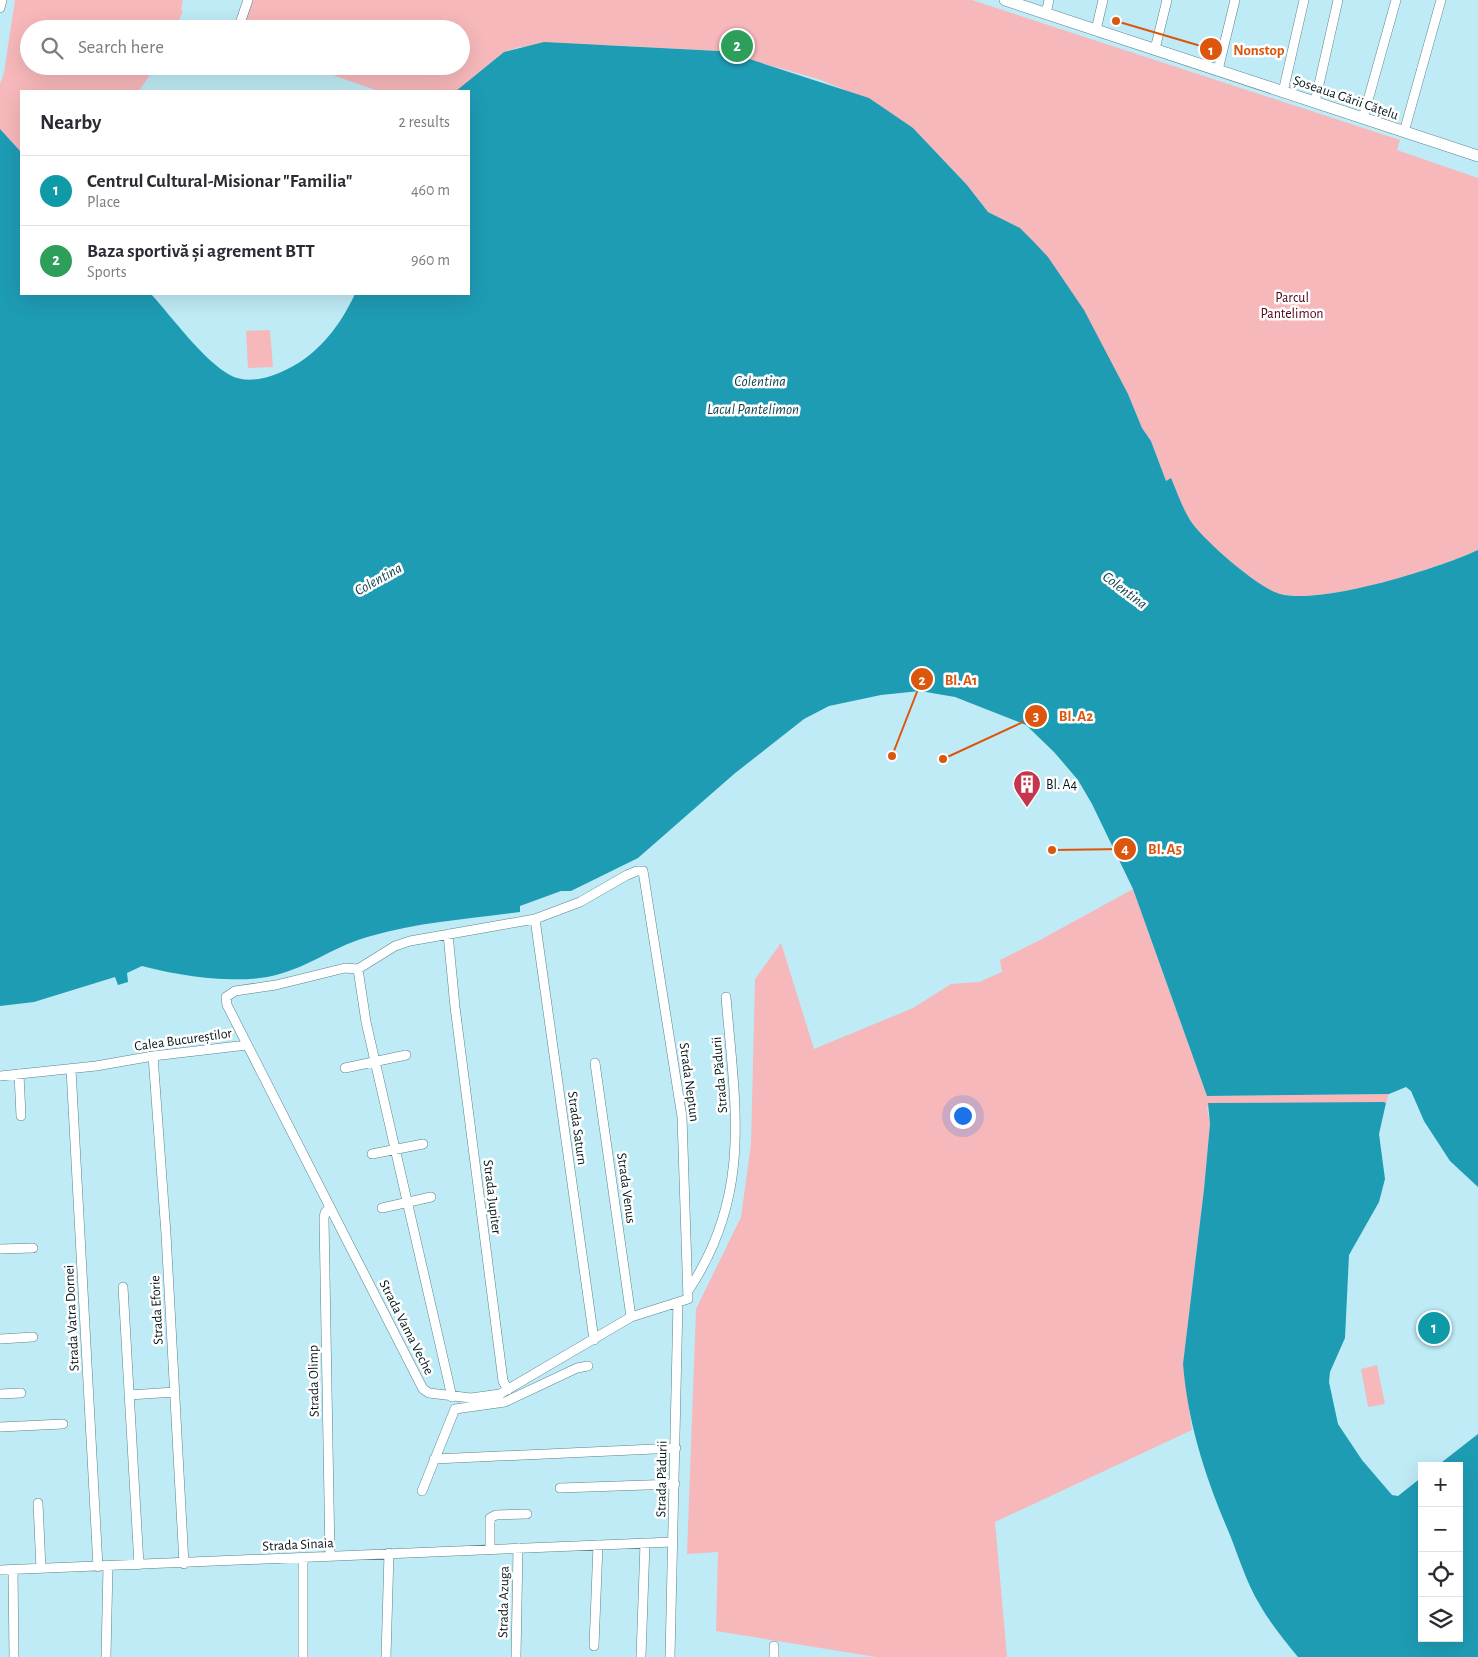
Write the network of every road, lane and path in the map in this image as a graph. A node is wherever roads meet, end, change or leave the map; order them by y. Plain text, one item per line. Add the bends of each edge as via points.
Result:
1 (2, 0) edge
2 (248, 0) edge
3 (1005, 0) edge
4 (1049, 0) edge
5 (1103, 0) edge
6 (1168, 0) edge
7 (1235, 0) edge
8 (1304, 0) edge
9 (1338, 0) edge
10 (1396, 0) edge
11 (1441, 0) edge
12 (0, 8) edge
13 (1046, 13) junction
14 (241, 20) edge
15 (1096, 30) junction
16 (1155, 49) junction
17 (1218, 70) junction
18 (1283, 92) junction
19 (1315, 102) junction
20 (1363, 118) junction
21 (1404, 132) junction
22 (1478, 156) edge
23 (535, 919) junction
24 (448, 934) junction
25 (358, 969) junction
26 (726, 997) dead end
27 (247, 1045) junction
28 (406, 1055) dead end
29 (153, 1056) junction
30 (375, 1061) junction
31 (595, 1063) dead end
32 (344, 1068) dead end
33 (71, 1069) junction
34 (19, 1074) junction
35 (0, 1076) edge
36 (21, 1116) dead end
37 (423, 1144) dead end
38 (395, 1150) junction
39 (372, 1154) dead end
40 (431, 1197) dead end
41 (407, 1202) junction
42 (330, 1207) junction
43 (382, 1208) dead end
44 (33, 1248) dead end
45 (0, 1249) edge
46 (123, 1287) dead end
47 (688, 1295) junction
48 (678, 1302) junction
49 (631, 1317) junction
50 (33, 1337) dead end
51 (0, 1339) edge
52 (594, 1340) junction
53 (588, 1366) dead end
54 (508, 1390) junction
55 (175, 1392) junction
56 (21, 1393) dead end
57 (0, 1394) edge
58 (129, 1394) junction
59 (452, 1397) junction
60 (63, 1424) dead end
61 (0, 1427) edge
62 (676, 1448) junction
63 (434, 1459) junction
64 (675, 1484) junction
65 (560, 1488) dead end
66 (422, 1491) dead end
67 (38, 1502) dead end
68 (527, 1514) dead end
69 (674, 1542) junction
70 (645, 1543) junction
71 (598, 1545) junction
72 (518, 1548) junction
73 (490, 1549) junction
74 (389, 1554) junction
75 (330, 1557) junction
76 (303, 1558) junction
77 (184, 1564) junction
78 (139, 1565) junction
79 (103, 1566) junction
80 (41, 1569) junction
81 (0, 1570) edge
82 (13, 1570) junction
83 (594, 1646) dead end
84 (774, 1646) dead end
85 (14, 1657) edge
86 (106, 1657) edge
87 (303, 1657) edge
88 (386, 1657) edge
89 (516, 1657) edge
90 (641, 1657) edge
91 (670, 1657) edge
92 (774, 1657) edge

1 - 12 street
2 - 14 street
3 - 13 main road, Șoseaua Gării Cățelu
4 - 13 street
5 - 15 street
6 - 16 street
7 - 17 street
8 - 18 street
9 - 19 street
10 - 20 street
11 - 21 street
13 - 15 main road, Șoseaua Gării Cățelu
15 - 16 main road, Șoseaua Gării Cățelu
16 - 17 main road, Șoseaua Gării Cățelu
17 - 18 main road, Șoseaua Gării Cățelu
18 - 19 main road, Șoseaua Gării Cățelu
19 - 20 main road, Șoseaua Gării Cățelu
20 - 21 main road, Șoseaua Gării Cățelu
21 - 22 main road, Șoseaua Gării Cățelu
23 - 24 street
23 - 47 street, Strada Neptun via 580,902 627,875 643,871 682,1117
23 - 52 street, Strada Saturn
24 - 25 street via 395,946
24 - 54 street, Strada Jupiter via 503,1381
25 - 27 street, Calea Bucureștilor via 345,968 228,994 227,1005
25 - 30 street
26 - 47 street, Strada Pădurii via 737,1129 734,1172 720,1229
27 - 29 street, Calea Bucureștilor
27 - 42 street, Strada Vama Veche
28 - 30 street
29 - 33 street, Calea Bucureștilor
29 - 55 street, Strada Eforie
30 - 32 street
30 - 38 street
31 - 49 street, Strada Venus
33 - 34 street, Calea Bucureștilor
33 - 79 street, Strada Vatra Dornei
34 - 35 street, Calea Bucureștilor
34 - 36 street
37 - 38 street
38 - 39 street
38 - 41 street
40 - 41 street
41 - 43 street
41 - 59 street
42 - 59 street, Strada Vama Veche via 423,1389
42 - 75 street, Strada Olimp via 324,1218
44 - 45 street
46 - 58 street
47 - 48 street, Strada Vama Veche
48 - 49 street, Strada Vama Veche
48 - 62 street, Strada Pădurii
49 - 52 street, Strada Vama Veche
50 - 51 street
52 - 54 street, Strada Vama Veche
53 - 63 street via 577,1368 506,1402 455,1410
54 - 59 street, Strada Vama Veche via 481,1398
55 - 58 street
55 - 77 street, Strada Eforie
56 - 57 street
58 - 78 street
60 - 61 street
62 - 63 street
62 - 64 street, Strada Pădurii
63 - 66 street
64 - 65 street
64 - 69 street, Strada Pădurii
67 - 80 street
68 - 73 street via 490,1518
69 - 70 street, Strada Sinaia
69 - 91 street, Strada Pădurii
70 - 71 street, Strada Sinaia
70 - 90 street
71 - 72 street, Strada Sinaia
71 - 83 street
72 - 73 street, Strada Sinaia
72 - 89 street, Strada Azuga
73 - 74 street, Strada Sinaia
74 - 75 street, Strada Sinaia
74 - 88 street
75 - 76 street, Strada Sinaia
76 - 77 street, Strada Sinaia
76 - 87 street
77 - 78 street, Strada Sinaia
78 - 79 street, Strada Sinaia
79 - 80 street, Strada Sinaia
79 - 86 street, Strada Vatra Dornei
80 - 82 street, Strada Sinaia
81 - 82 street, Strada Sinaia
82 - 85 street
84 - 92 street

